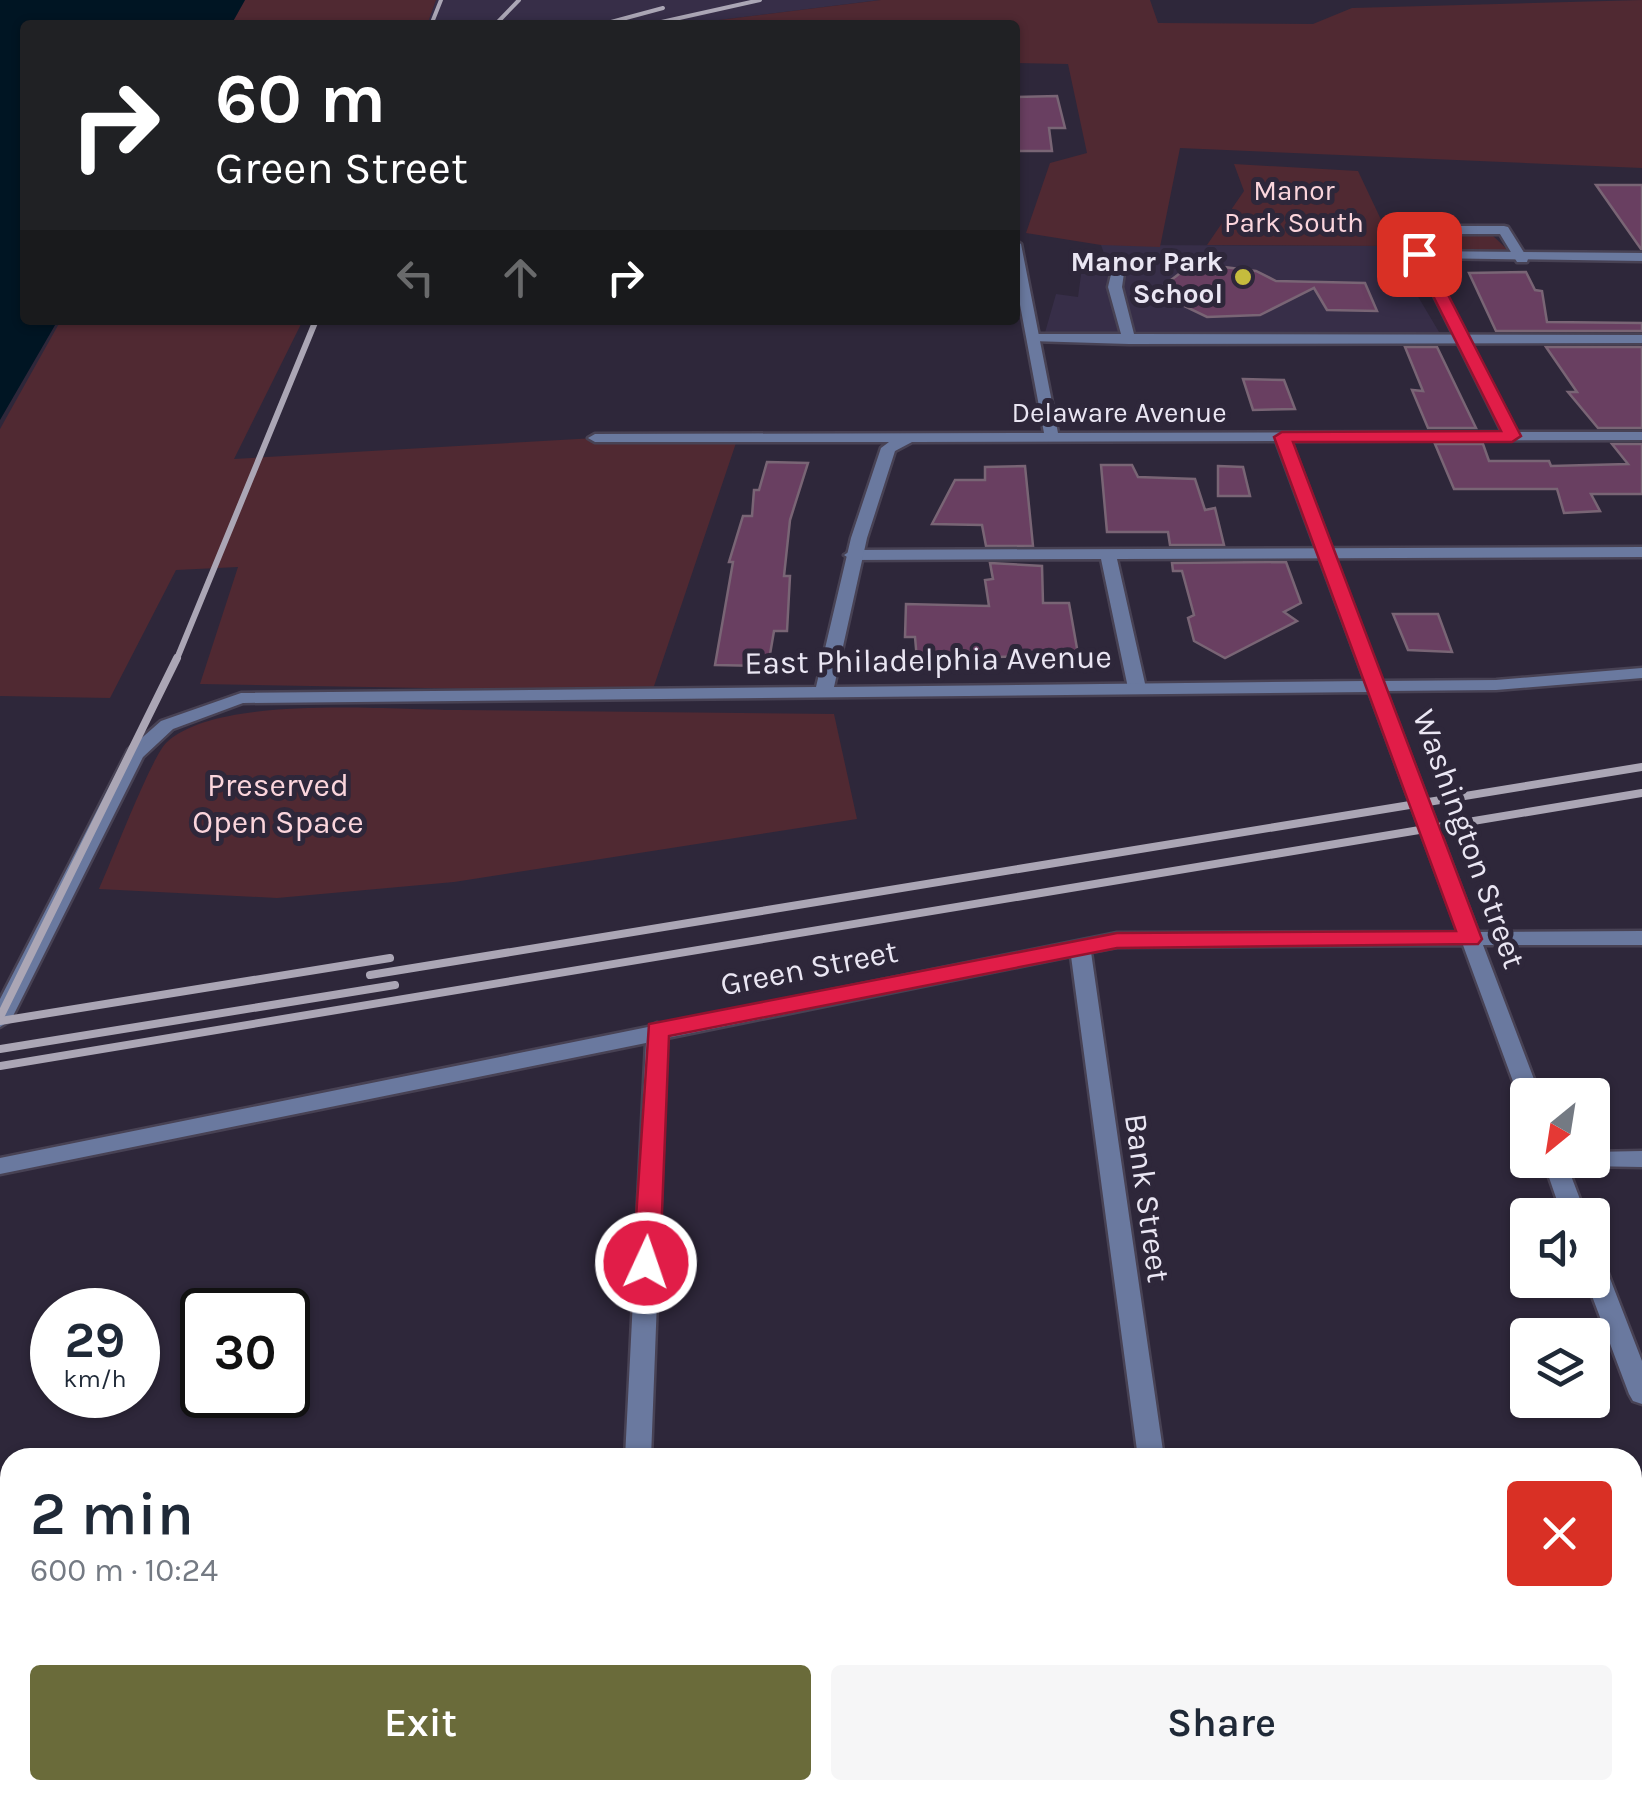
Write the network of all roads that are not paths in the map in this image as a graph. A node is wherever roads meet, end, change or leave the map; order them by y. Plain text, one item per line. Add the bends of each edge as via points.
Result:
1 (1422, 254) junction
2 (1642, 256) edge
3 (1522, 259) junction
4 (1020, 266) edge
5 (1119, 266) dead end
6 (1036, 338) junction
7 (1464, 339) junction
8 (1129, 340) junction
9 (1642, 340) edge
10 (1512, 436) junction
11 (1642, 436) edge
12 (1282, 437) junction
13 (596, 438) dead end
14 (1052, 438) junction
15 (907, 439) junction
16 (1324, 552) junction
17 (1642, 552) edge
18 (1108, 553) junction
19 (852, 555) junction
20 (1642, 673) edge
21 (1378, 686) junction
22 (1137, 688) junction
23 (824, 691) junction
24 (1642, 938) edge
25 (1470, 939) junction
26 (1080, 948) junction
27 (0, 1020) edge
28 (658, 1030) junction
29 (1523, 1078) edge
30 (1610, 1160) edge
31 (1642, 1160) edge
32 (0, 1166) edge
33 (1605, 1298) edge
34 (1642, 1394) edge
35 (638, 1448) edge
36 (1150, 1448) edge

1 - 3 street
1 - 3 street via 1409,234 1504,230
1 - 7 street
2 - 3 street
4 - 6 street
5 - 8 street via 1115,287
6 - 8 street
6 - 14 street
7 - 8 street
7 - 9 street
7 - 10 street
10 - 11 street, Delaware Avenue
10 - 12 street, Delaware Avenue
12 - 14 street, Delaware Avenue
12 - 16 street, Washington Street
13 - 15 street, Delaware Avenue
14 - 15 street, Delaware Avenue
15 - 19 street via 888,448
16 - 17 street
16 - 18 street
16 - 21 street, Washington Street
18 - 19 street
18 - 22 street
19 - 23 street
20 - 21 street, East Philadelphia Avenue via 1552,684
21 - 22 street, East Philadelphia Avenue
21 - 25 street, Washington Street
22 - 23 street, East Philadelphia Avenue
23 - 27 street, East Philadelphia Avenue via 268,695 214,704 168,725 135,754
24 - 25 street, Green Street
25 - 26 street, Green Street via 1117,940
25 - 29 street, Washington Street
26 - 28 street, Green Street
26 - 36 street, Bank Street
28 - 32 street, Green Street
28 - 35 street
30 - 31 street
33 - 34 street

